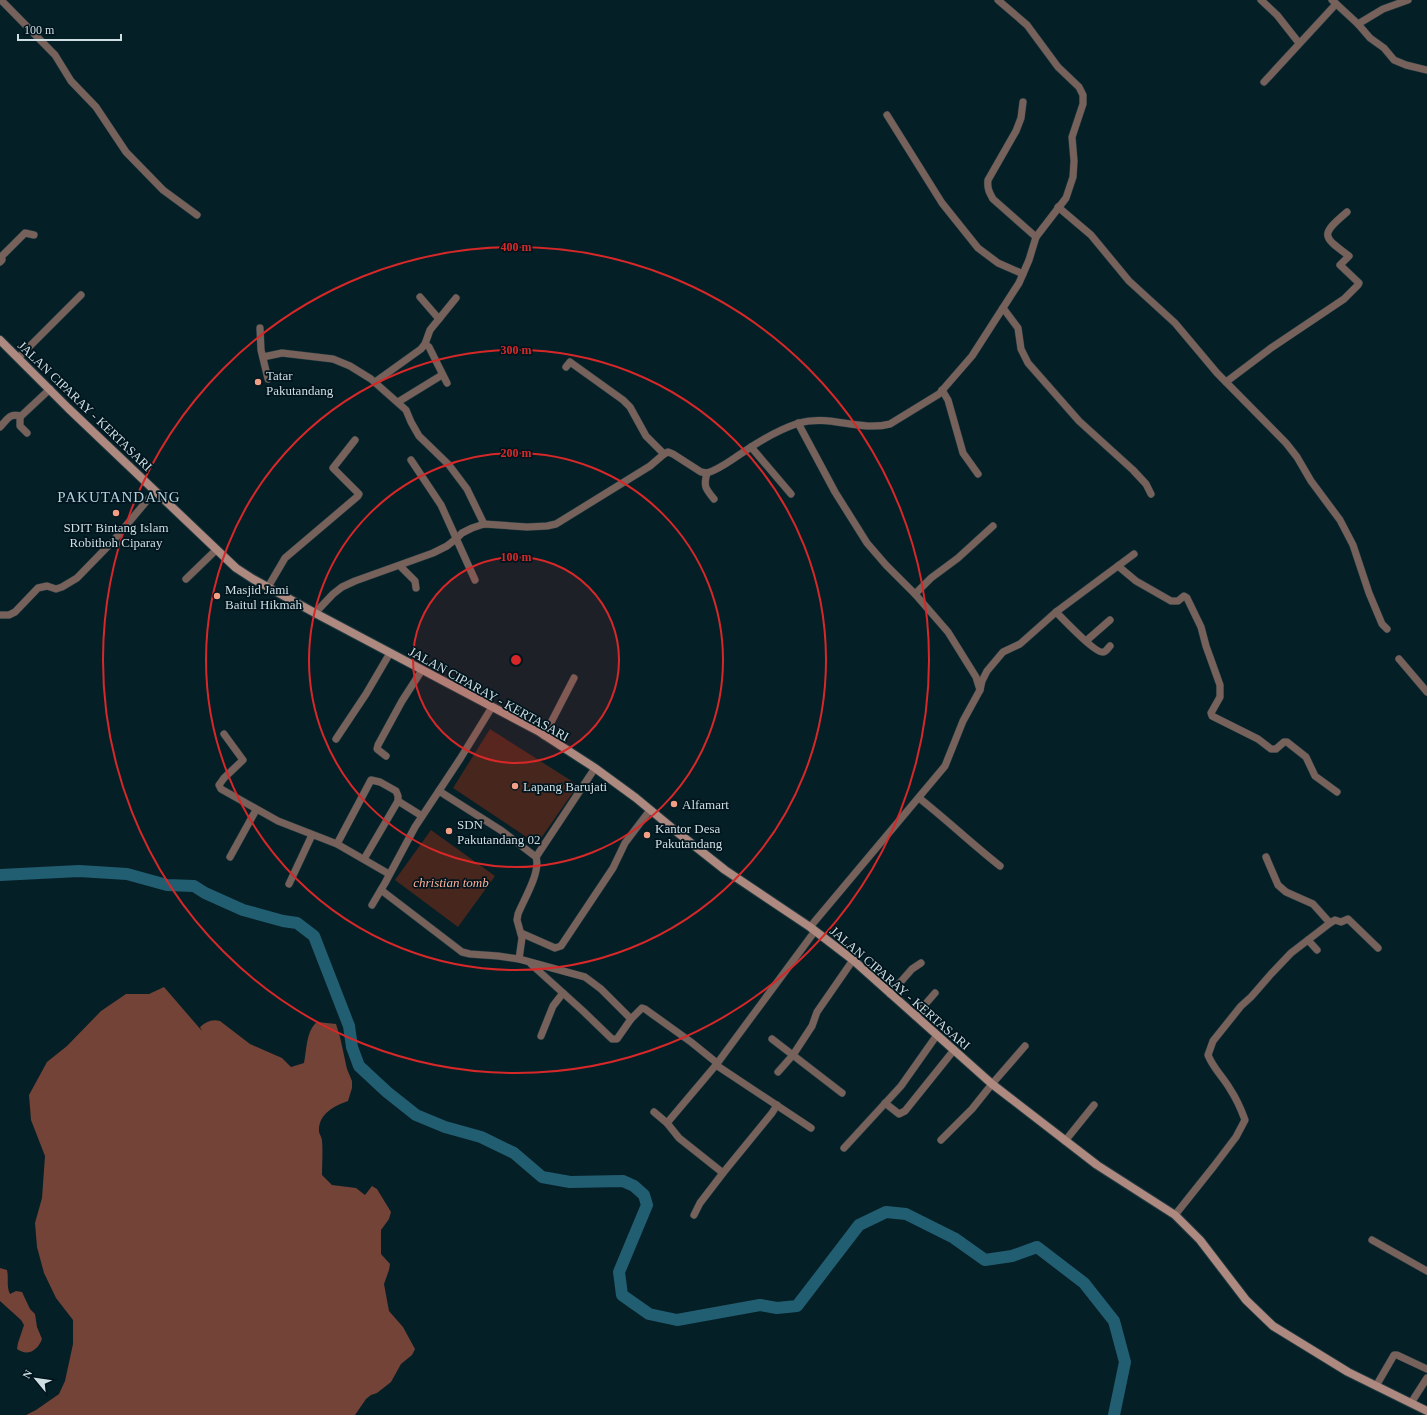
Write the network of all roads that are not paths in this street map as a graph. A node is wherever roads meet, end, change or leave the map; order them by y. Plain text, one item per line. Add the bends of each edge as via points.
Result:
1 (1, 0) edge
2 (998, 0) edge
3 (1261, 0) edge
4 (1408, 0) edge
5 (1334, 2) edge
6 (1358, 24) junction
7 (1300, 42) junction
8 (1427, 70) edge
9 (1264, 82) dead end
10 (1022, 102) dead end
11 (887, 115) dead end
12 (1058, 207) junction
13 (1347, 212) dead end
14 (197, 215) dead end
15 (34, 235) dead end
16 (1036, 237) junction
17 (0, 262) edge
18 (1023, 274) junction
19 (81, 295) dead end
20 (420, 297) dead end
21 (456, 298) dead end
22 (1003, 308) junction
23 (438, 319) junction
24 (260, 328) dead end
25 (0, 340) edge
26 (425, 344) junction
27 (263, 357) junction
28 (18, 358) junction
29 (566, 367) dead end
30 (442, 375) junction
31 (268, 379) dead end
32 (375, 382) junction
33 (1226, 382) junction
34 (447, 383) dead end
35 (50, 389) junction
36 (942, 390) junction
37 (398, 402) junction
38 (21, 416) junction
39 (798, 423) junction
40 (0, 426) edge
41 (27, 433) dead end
42 (355, 440) dead end
43 (751, 447) junction
44 (664, 454) junction
45 (411, 460) dead end
46 (708, 473) junction
47 (978, 474) dead end
48 (155, 491) junction
49 (791, 494) dead end
50 (1151, 494) dead end
51 (714, 499) dead end
52 (484, 524) junction
53 (993, 526) dead end
54 (457, 538) junction
55 (216, 550) junction
56 (1134, 554) dead end
57 (400, 566) junction
58 (1118, 566) junction
59 (186, 580) dead end
60 (475, 580) dead end
61 (268, 588) junction
62 (416, 588) dead end
63 (915, 594) junction
64 (1056, 612) junction
65 (315, 614) junction
66 (0, 615) edge
67 (1110, 620) dead end
68 (1387, 629) dead end
69 (1086, 641) junction
70 (1110, 646) dead end
71 (390, 653) junction
72 (1399, 659) dead end
73 (422, 670) junction
74 (574, 678) dead end
75 (980, 690) junction
76 (1427, 692) edge
77 (492, 707) junction
78 (224, 734) dead end
79 (544, 736) junction
80 (336, 739) dead end
81 (386, 756) dead end
82 (595, 768) junction
83 (439, 791) junction
84 (1337, 792) dead end
85 (919, 798) junction
86 (398, 801) junction
87 (256, 810) junction
88 (650, 810) junction
89 (422, 816) junction
90 (312, 835) junction
91 (337, 844) junction
92 (230, 857) dead end
93 (536, 857) junction
94 (1266, 857) dead end
95 (364, 859) junction
96 (1000, 866) dead end
97 (390, 874) junction
98 (289, 884) dead end
99 (381, 890) junction
100 (372, 905) dead end
101 (1330, 923) junction
102 (813, 929) junction
103 (521, 933) junction
104 (1308, 940) junction
105 (1378, 948) dead end
106 (1317, 950) dead end
107 (519, 960) junction
108 (853, 960) junction
109 (530, 962) junction
110 (921, 962) dead end
111 (563, 993) junction
112 (935, 993) dead end
113 (890, 994) junction
114 (914, 1016) junction
115 (631, 1019) junction
116 (541, 1036) dead end
117 (937, 1036) junction
118 (772, 1039) dead end
119 (1025, 1046) dead end
120 (954, 1050) junction
121 (794, 1055) junction
122 (717, 1064) junction
123 (778, 1072) dead end
124 (992, 1084) junction
125 (842, 1093) dead end
126 (885, 1103) junction
127 (777, 1105) junction
128 (1094, 1105) dead end
129 (654, 1112) dead end
130 (667, 1123) junction
131 (811, 1128) dead end
132 (940, 1140) dead end
133 (1065, 1141) junction
134 (844, 1148) dead end
135 (723, 1173) junction
136 (694, 1215) dead end
137 (1175, 1215) junction
138 (1372, 1240) dead end
139 (1427, 1271) edge
140 (1427, 1369) edge
141 (1427, 1378) edge
142 (1376, 1386) junction
143 (1411, 1403) junction
144 (1427, 1411) edge

1 - 14 street via 55,55 71,81 96,107 126,152 163,190
2 - 12 street via 1027,25 1058,67 1083,95 1083,104 1072,137 1073,177 1066,198
3 - 7 street
4 - 6 street via 1382,9
5 - 6 street
5 - 7 street
6 - 8 street via 1394,60
7 - 9 street
10 - 16 street via 1021,118 1016,131 987,186 993,199
11 - 18 street via 942,203 978,248 998,263
12 - 16 street
12 - 33 street via 1091,235 1129,281 1175,323
13 - 33 street via 1331,226 1328,238 1349,256 1340,265 1357,280 1358,285 1344,299
15 - 17 street via 25,234 2,256
16 - 18 street
18 - 22 street
19 - 28 street
20 - 23 street
21 - 23 street
22 - 36 street via 972,356
22 - 50 street via 1018,328 1028,363 1079,421 1133,470
23 - 26 street via 430,330
24 - 27 street
25 - 28 main road, JALAN CIPARAY - KERTASARI
26 - 30 street via 429,347
26 - 32 street
27 - 31 street
27 - 32 street via 282,353 333,359 350,366
28 - 35 main road, JALAN CIPARAY - KERTASARI
29 - 44 street via 570,362 630,407 646,436
30 - 34 street
30 - 37 street
32 - 37 street
33 - 68 street via 1286,443 1340,520 1353,545 1382,624
35 - 38 street
35 - 48 main road, JALAN CIPARAY - KERTASARI
36 - 39 street via 890,424 880,427 810,420
36 - 47 street via 948,400 963,453
37 - 52 street via 406,410 419,436 449,465 467,489
38 - 40 street via 14,414
38 - 41 street via 20,426
39 - 43 street
39 - 63 street via 835,492 867,543
42 - 61 street via 333,468 359,494 358,496 285,558
43 - 46 street
43 - 49 street
44 - 46 street via 671,453
44 - 52 street via 650,466 556,524 527,527
45 - 54 street via 441,505
46 - 51 street via 704,482
48 - 55 main road, JALAN CIPARAY - KERTASARI
48 - 66 street via 114,540 77,578 56,589 47,586 38,588 15,612
52 - 54 street via 462,533
53 - 63 street
54 - 57 street via 448,546
54 - 60 street
55 - 59 street
55 - 61 main road, JALAN CIPARAY - KERTASARI via 236,568
56 - 58 street
57 - 62 street via 415,581
57 - 65 street via 342,587
58 - 64 street
58 - 84 street via 1136,581 1171,601 1178,601 1184,596 1187,598 1201,627 1220,685 1220,697 1212,716 1258,739 1271,749 1276,749 1287,742 1306,757 1315,776
61 - 65 main road, JALAN CIPARAY - KERTASARI
63 - 75 street via 948,632 976,677
64 - 69 street
64 - 75 street via 1020,644 1003,652 987,671
65 - 71 main road, JALAN CIPARAY - KERTASARI
67 - 69 street
69 - 70 street via 1102,653
71 - 73 main road, JALAN CIPARAY - KERTASARI
71 - 80 street
72 - 76 street
73 - 77 main road, JALAN CIPARAY - KERTASARI
73 - 81 street via 378,745 377,749
74 - 79 street
75 - 85 street via 963,721 945,766
77 - 79 main road, JALAN CIPARAY - KERTASARI
77 - 83 street
78 - 87 street via 243,760 224,778 219,785 220,789
79 - 82 main road, JALAN CIPARAY - KERTASARI
82 - 88 main road, JALAN CIPARAY - KERTASARI
82 - 93 street
83 - 89 street
83 - 93 street via 502,831
85 - 96 street
85 - 102 street
86 - 89 street
86 - 91 street via 396,791 371,780
86 - 95 street
87 - 90 street
87 - 92 street
88 - 102 main road, JALAN CIPARAY - KERTASARI via 726,870
88 - 103 street via 625,843 613,868 561,946 555,948
89 - 97 street
90 - 91 street
90 - 98 street
91 - 95 street
93 - 103 street via 537,870 517,920
94 - 101 street via 1278,885 1286,892 1312,904
95 - 97 street
97 - 99 street
99 - 100 street
99 - 107 street via 462,952
101 - 104 street
101 - 105 street via 1348,919
102 - 108 main road, JALAN CIPARAY - KERTASARI
102 - 122 street
103 - 107 street
104 - 106 street
104 - 137 street via 1270,974 1213,1041 1208,1055 1211,1063 1230,1089 1244,1120 1236,1137
107 - 109 street
108 - 113 main road, JALAN CIPARAY - KERTASARI
108 - 121 street via 817,1012 812,1026
109 - 111 street
109 - 115 street via 585,977
110 - 113 street
111 - 115 street via 612,1039 617,1039
111 - 116 street via 553,1006
112 - 114 street
113 - 114 main road, JALAN CIPARAY - KERTASARI
114 - 117 main road, JALAN CIPARAY - KERTASARI
115 - 122 street via 645,1008
117 - 120 main road, JALAN CIPARAY - KERTASARI
117 - 126 street
118 - 121 street
119 - 124 street
120 - 124 main road, JALAN CIPARAY - KERTASARI
120 - 126 street via 905,1112 899,1114
121 - 123 street
121 - 125 street
122 - 127 street
122 - 130 street
124 - 132 street via 972,1109
124 - 133 main road, JALAN CIPARAY - KERTASARI
126 - 134 street
127 - 131 street
127 - 135 street
128 - 133 street
129 - 130 street
130 - 135 street via 679,1138
133 - 137 main road, JALAN CIPARAY - KERTASARI via 1097,1165
135 - 136 street
137 - 142 main road, JALAN CIPARAY - KERTASARI via 1200,1240 1246,1300 1273,1326
138 - 139 street
140 - 142 street via 1394,1355
141 - 143 street
142 - 143 main road, JALAN CIPARAY - KERTASARI
143 - 144 main road, JALAN CIPARAY - KERTASARI

